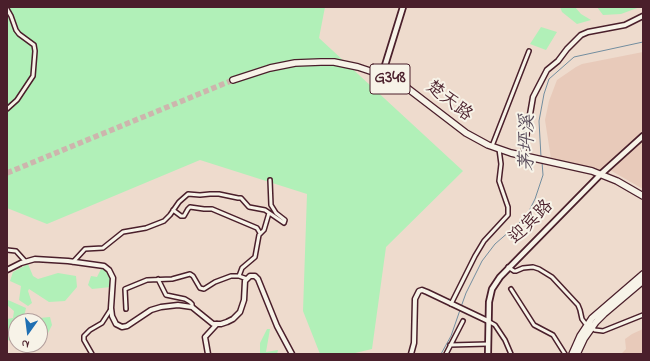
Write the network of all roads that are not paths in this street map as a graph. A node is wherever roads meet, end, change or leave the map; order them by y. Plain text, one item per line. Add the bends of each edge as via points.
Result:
1 (403, 7) edge
2 (7, 10) edge
3 (643, 16) edge
4 (529, 51) dead end
5 (382, 75) junction
6 (234, 80) tunnel mouth
7 (7, 109) edge
8 (643, 136) edge
9 (492, 147) junction
10 (499, 150) junction
11 (523, 155) junction
12 (601, 174) junction
13 (270, 180) dead end
14 (643, 196) edge
15 (173, 210) junction
16 (270, 213) junction
17 (260, 233) junction
18 (7, 250) edge
19 (25, 261) junction
20 (73, 262) junction
21 (508, 267) junction
22 (7, 270) edge
23 (643, 274) edge
24 (239, 276) junction
25 (158, 279) junction
26 (247, 279) junction
27 (643, 281) edge
28 (511, 289) dead end
29 (453, 304) junction
30 (192, 307) junction
31 (111, 308) junction
32 (126, 309) dead end
33 (643, 315) edge
34 (463, 321) dead end
35 (488, 321) junction
36 (217, 324) junction
37 (589, 326) junction
38 (450, 344) junction
39 (488, 344) junction
40 (92, 354) edge
41 (208, 354) edge
42 (292, 354) edge
43 (411, 354) edge
44 (446, 354) edge
45 (488, 354) edge
46 (511, 354) edge
47 (565, 354) edge
48 (572, 354) edge
49 (577, 354) edge

1 - 5 main road
2 - 7 street via 12,16 16,30 34,45 35,51 33,76 17,100
3 - 11 street via 625,25 581,35 547,70 533,97
4 - 9 street
5 - 6 highway, 楚天路 / G348 via 346,64 308,62 282,65
5 - 9 highway, 楚天路 / G348 via 417,95 466,133
8 - 12 main road, 迎宾路
9 - 10 highway, 楚天路 / G348
10 - 11 highway, 楚天路 / G348
10 - 29 street via 499,181 508,207 508,215 484,241
11 - 12 highway, 楚天路 / G348
12 - 14 highway, 楚天路 / G348
12 - 21 main road, 迎宾路
13 - 16 street via 272,205 285,223
15 - 16 street via 188,194 210,194 241,198 249,207
15 - 17 street via 184,216 190,207 212,209 257,228
15 - 20 street via 164,220 146,228 123,232 103,248 85,249
16 - 17 street via 264,230
17 - 24 street via 255,257 242,268
18 - 19 street via 16,251
19 - 20 street via 40,259
19 - 22 street
20 - 31 street via 101,266 109,270 113,278
21 - 35 main road, 迎宾路 via 492,289
21 - 37 street via 516,271 533,267 552,277 578,305 582,319
23 - 37 highway via 600,310
24 - 25 street via 228,277 204,289 200,288 190,274 172,279
24 - 26 street
25 - 30 street via 166,295 186,299
25 - 32 street via 125,289
26 - 36 street via 240,312 230,321
26 - 42 street via 252,276 258,278 277,326
27 - 37 highway
28 - 47 street via 534,325 553,335
29 - 35 street
29 - 43 street via 422,290 418,292 415,300 414,343
30 - 31 street via 178,305 156,308 122,327 115,322
30 - 36 street via 207,320
31 - 40 street via 102,323 84,336
33 - 37 street via 604,331
34 - 38 street
35 - 39 main road, 迎宾路
35 - 46 street via 495,325
36 - 41 street via 205,337
37 - 48 highway via 580,336
37 - 49 highway
38 - 39 street
38 - 44 street
39 - 45 main road, 迎宾路

